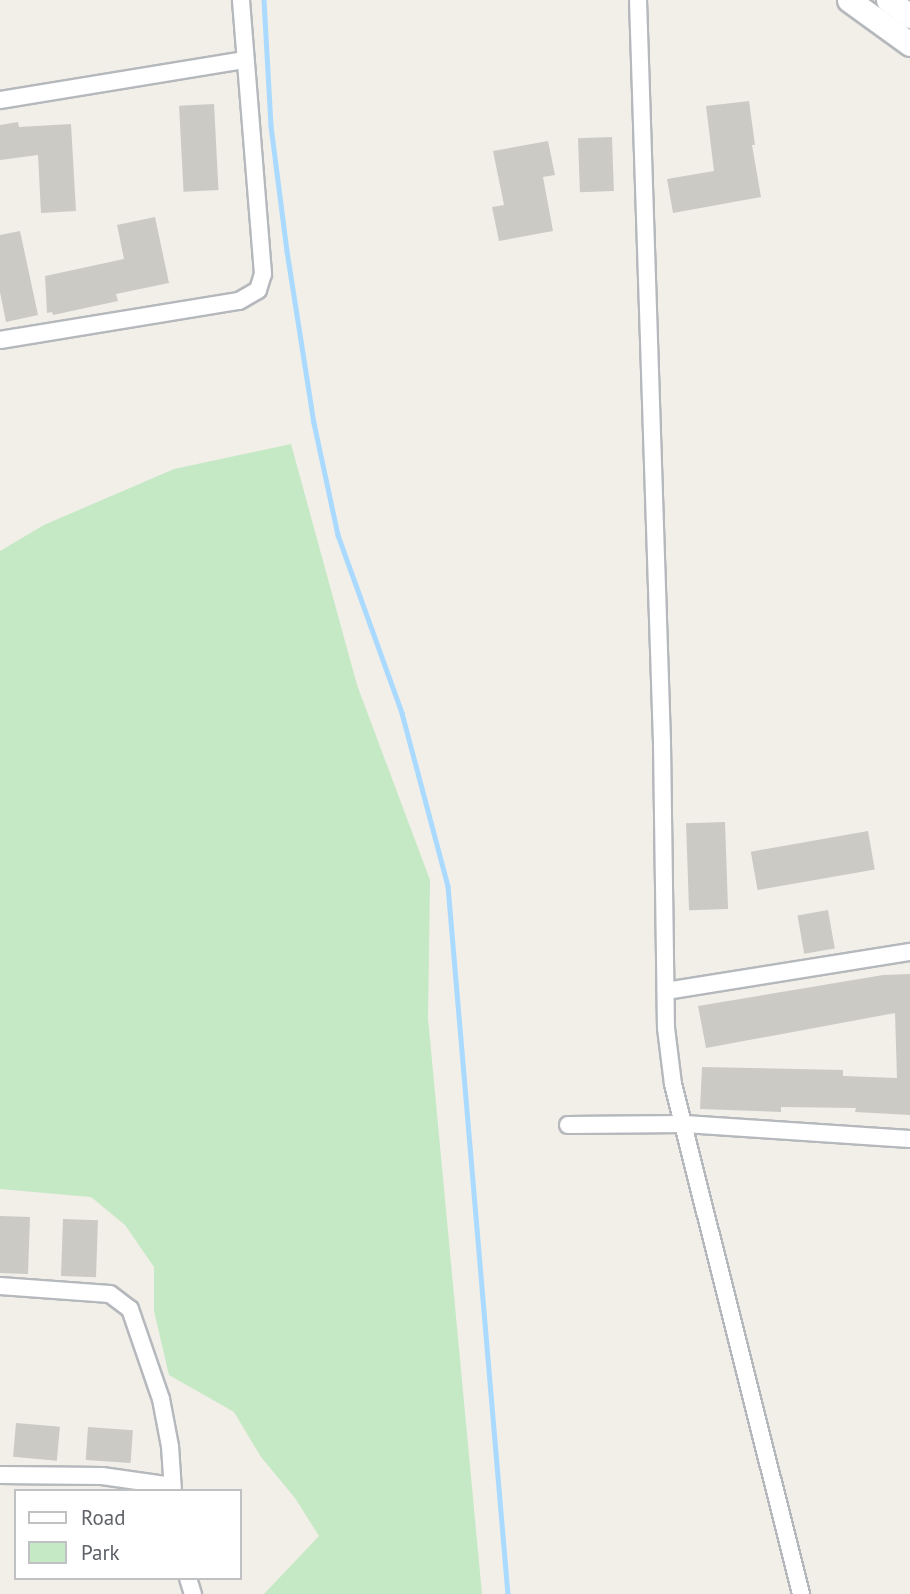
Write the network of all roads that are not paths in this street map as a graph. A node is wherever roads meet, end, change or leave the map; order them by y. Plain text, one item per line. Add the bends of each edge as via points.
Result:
1 (241, 0) edge
2 (638, 0) edge
3 (849, 0) edge
4 (888, 0) edge
5 (910, 16) edge
6 (910, 44) edge
7 (245, 60) junction
8 (0, 100) edge
9 (0, 340) edge
10 (910, 952) edge
11 (666, 991) junction
12 (685, 1124) junction
13 (568, 1125) dead end
14 (910, 1139) edge
15 (0, 1286) edge
16 (0, 1475) edge
17 (172, 1489) edge
18 (801, 1594) edge

1 - 7 street
2 - 11 street
3 - 6 main road
4 - 5 main road
7 - 8 street
7 - 9 street via 263,274 258,290 239,301
10 - 11 street
11 - 12 street via 673,1084
12 - 13 street
12 - 14 street
12 - 18 street
15 - 17 street via 110,1294 130,1309 162,1399
16 - 17 street via 102,1476

